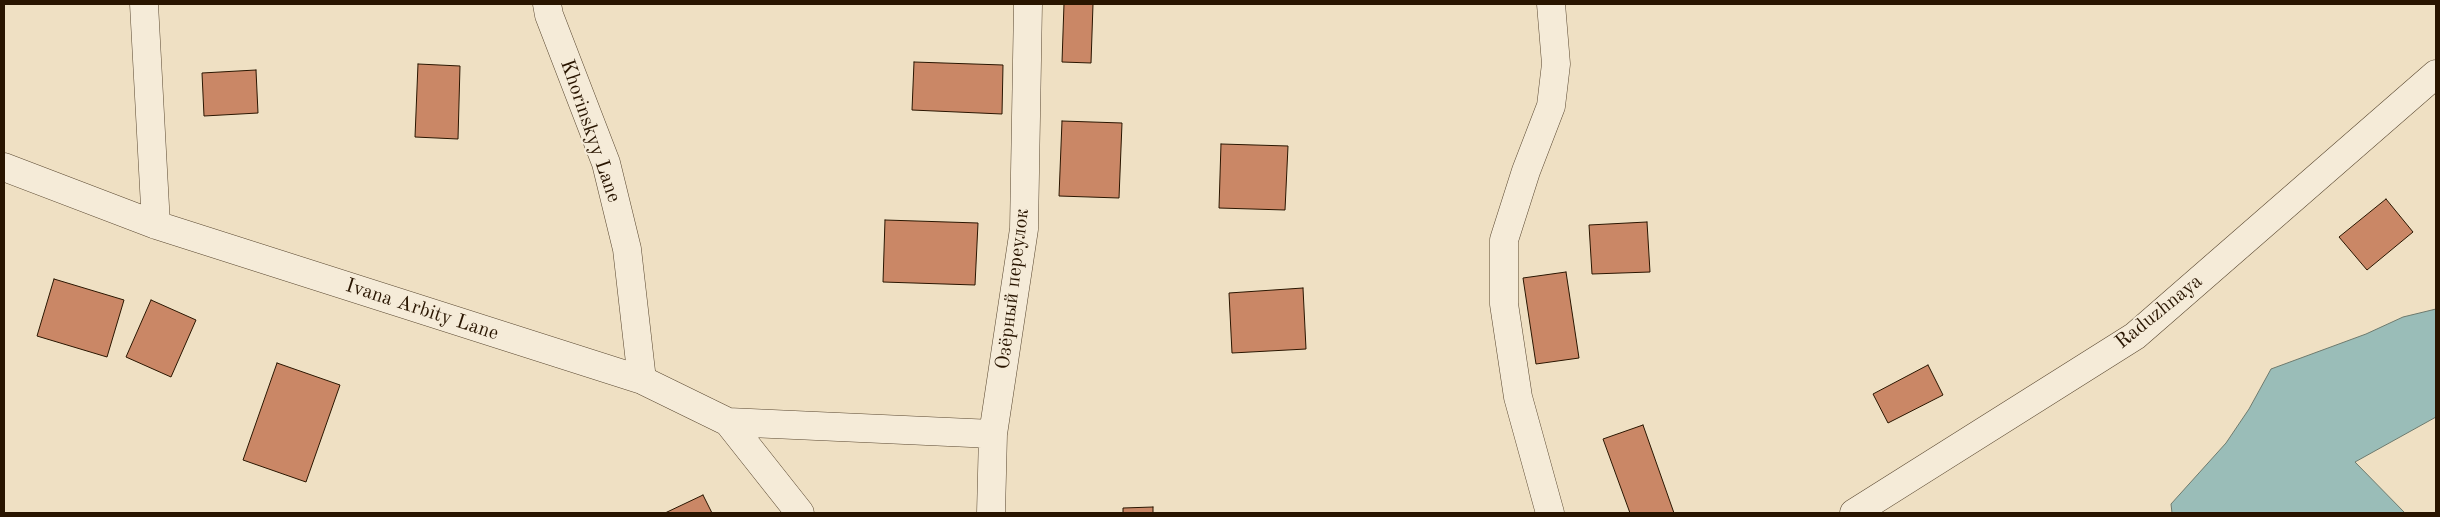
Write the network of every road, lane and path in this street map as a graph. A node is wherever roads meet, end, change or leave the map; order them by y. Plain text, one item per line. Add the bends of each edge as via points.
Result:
1 (144, 4) edge
2 (547, 4) edge
3 (1028, 4) edge
4 (1551, 4) edge
5 (2436, 74) edge
6 (4, 167) edge
7 (156, 225) junction
8 (642, 380) junction
9 (728, 422) junction
10 (993, 434) junction
11 (800, 513) edge
12 (991, 513) edge
13 (1550, 513) edge
14 (1854, 513) edge

1 - 7 street
2 - 8 street, Khorinskyy Lane via 606,163 627,249
3 - 10 street, Озёрный переулок via 1024,229
4 - 13 street via 1556,64 1551,106 1504,240 1504,304 1518,397
5 - 14 street, Raduzhnaya via 2135,336
6 - 7 street, Ivana Arbity Lane
7 - 8 street, Ivana Arbity Lane
8 - 9 street, Ivana Arbity Lane
9 - 10 street
9 - 11 street, Ivana Arbity Lane
10 - 12 street, Озёрный переулок

